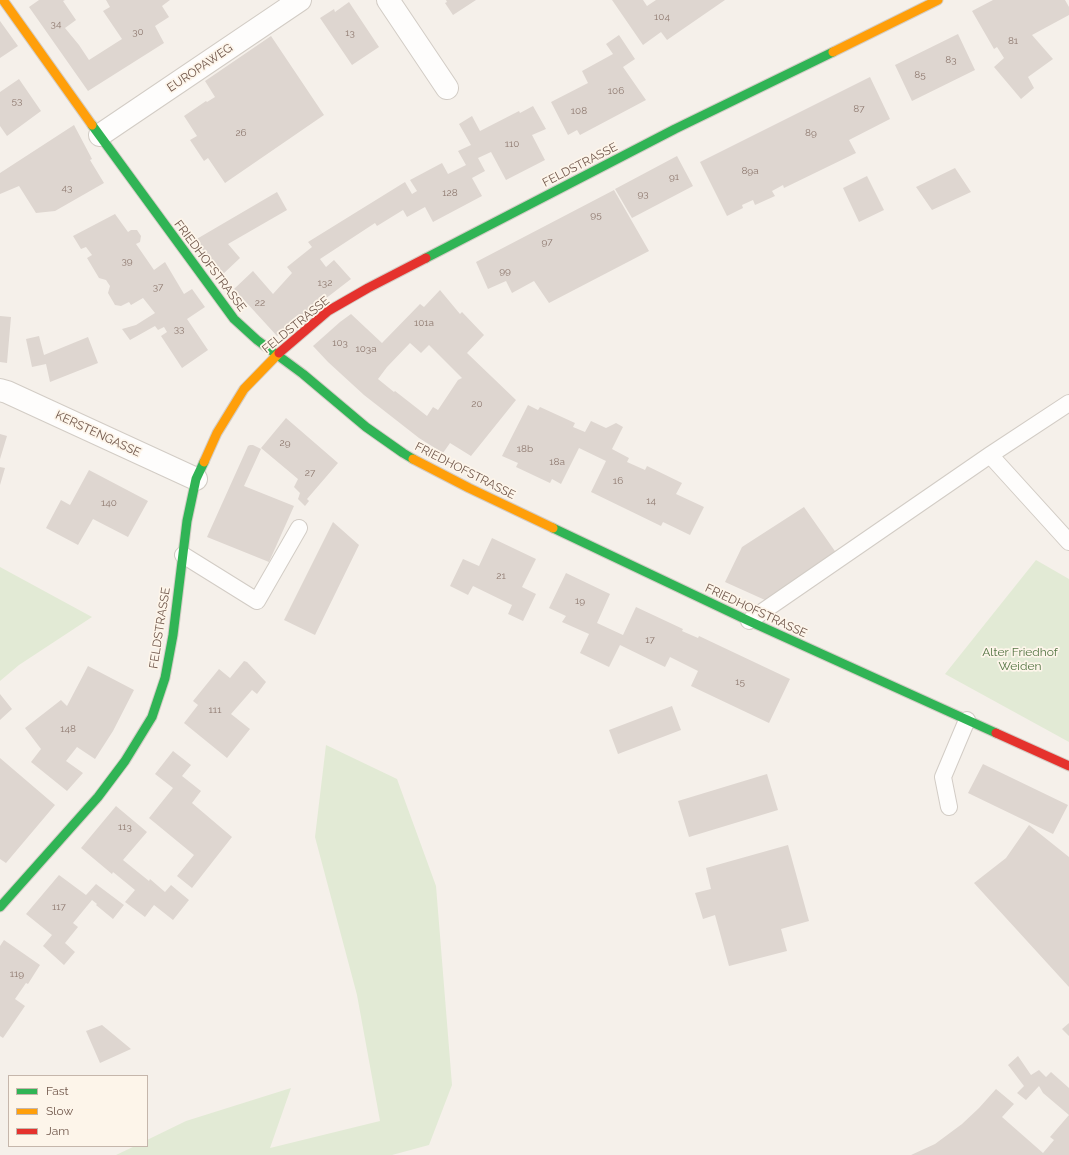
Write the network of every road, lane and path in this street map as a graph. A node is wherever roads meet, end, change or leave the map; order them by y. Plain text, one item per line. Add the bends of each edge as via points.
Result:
1 (3, 0) edge
2 (300, 0) edge
3 (388, 0) edge
4 (938, 0) edge
5 (447, 88) dead end
6 (100, 135) junction
7 (276, 355) junction
8 (0, 390) edge
9 (1069, 403) edge
10 (990, 455) junction
11 (196, 479) junction
12 (299, 528) dead end
13 (1069, 542) edge
14 (183, 555) junction
15 (749, 621) junction
16 (967, 720) junction
17 (1069, 766) edge
18 (949, 807) dead end
19 (0, 907) edge

1 - 6 street, FRIEDHOFSTRASSE
2 - 6 street, EUROPAWEG
3 - 5 street
4 - 7 street, FELDSTRASSE via 675,129 368,288 328,311
6 - 7 street, FRIEDHOFSTRASSE via 234,319
7 - 11 street, FELDSTRASSE via 244,390 217,434
7 - 15 street, FRIEDHOFSTRASSE via 303,374 366,427 403,453 469,488
8 - 11 street, KERSTENGASSE
9 - 10 lane
10 - 13 lane
10 - 15 lane
11 - 14 street, FELDSTRASSE
12 - 14 lane via 257,601
14 - 19 street, FELDSTRASSE via 165,678 152,717 125,761 98,797
15 - 16 street, FRIEDHOFSTRASSE
16 - 17 street, FRIEDHOFSTRASSE
16 - 18 lane via 943,777

